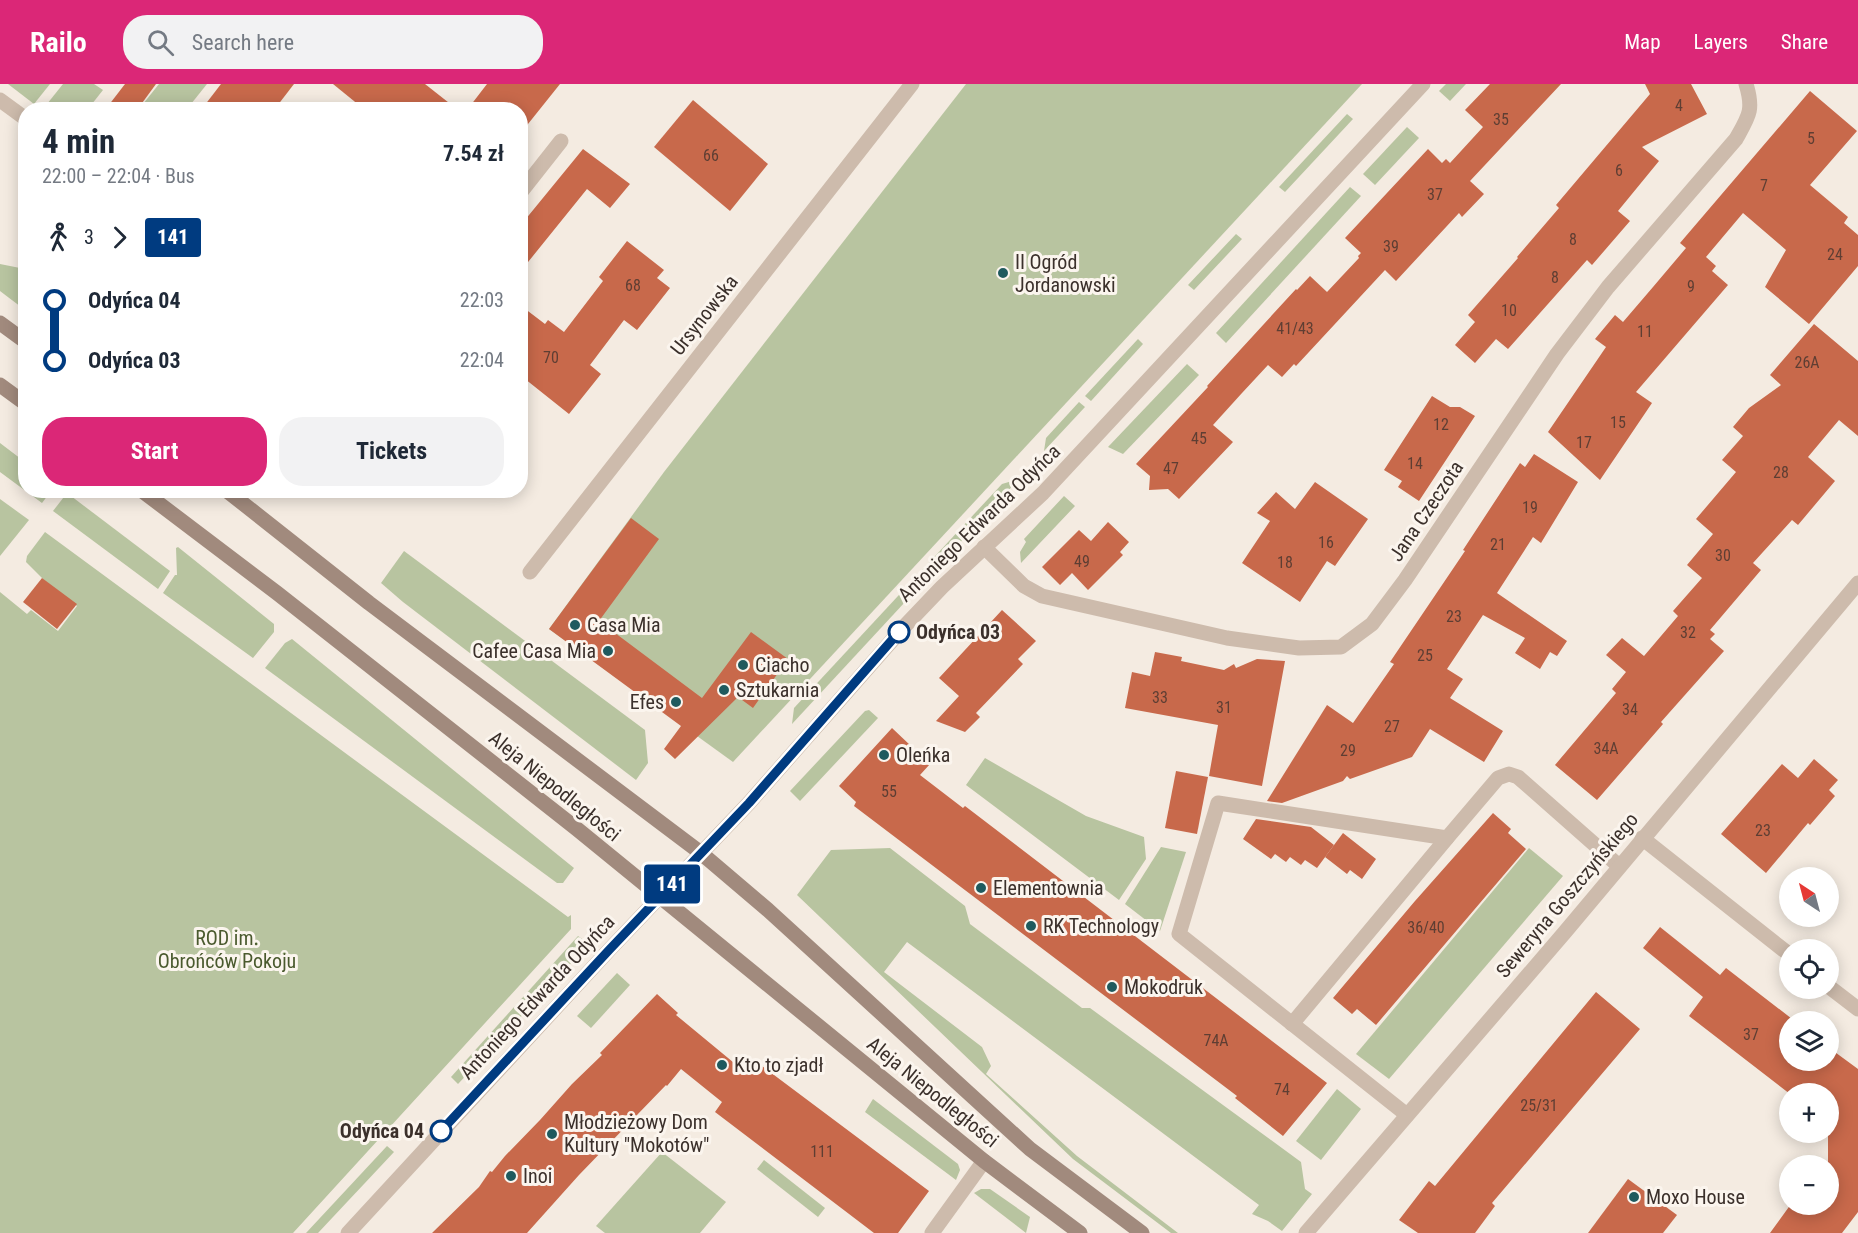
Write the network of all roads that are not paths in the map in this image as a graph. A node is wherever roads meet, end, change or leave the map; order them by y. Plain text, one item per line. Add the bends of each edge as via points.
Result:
1 (912, 84) edge
2 (1423, 84) edge
3 (1746, 84) edge
4 (0, 100) edge
5 (18, 113) edge
6 (561, 141) dead end
7 (528, 183) edge
8 (0, 323) edge
9 (18, 336) edge
10 (0, 385) edge
11 (18, 398) edge
12 (151, 498) edge
13 (236, 498) edge
14 (984, 547) junction
15 (530, 572) dead end
16 (1858, 583) edge
17 (1447, 838) junction
18 (1642, 838) junction
19 (701, 853) junction
20 (1619, 866) junction
21 (659, 897) junction
22 (1779, 946) edge
23 (1839, 994) edge
24 (1858, 1009) edge
25 (1292, 1024) junction
26 (1407, 1115) junction
27 (984, 1161) junction
28 (348, 1233) edge
29 (932, 1233) edge
30 (1080, 1233) edge
31 (1142, 1233) edge
32 (1306, 1233) edge

1 - 15 street, Ursynowska
2 - 14 street, Antoniego Edwarda Odyńca via 1043,493
3 - 14 street, Jana Czeczota via 1752,102 1736,139 1608,286 1557,354 1405,580 1372,624 1341,647 1299,648 1227,638 1042,596 1024,586
4 - 5 street
6 - 7 street
8 - 9 main road
10 - 11 main road
12 - 21 main road, Aleja Niepodległości
13 - 19 main road, Aleja Niepodległości
14 - 19 street, Antoniego Edwarda Odyńca via 902,629
16 - 18 street, Seweryna Goszczyńskiego
17 - 20 street via 1498,778 1509,774 1518,777
17 - 25 street
17 - 25 street via 1218,802 1179,934
18 - 20 street, Seweryna Goszczyńskiego
18 - 22 street
19 - 21 street, Antoniego Edwarda Odyńca
19 - 31 main road, Aleja Niepodległości via 1030,1149
20 - 26 street, Seweryna Goszczyńskiego
21 - 27 main road, Aleja Niepodległości
21 - 28 street, Antoniego Edwarda Odyńca
23 - 24 street
25 - 26 street
26 - 32 street, Seweryna Goszczyńskiego
27 - 29 street
27 - 30 main road, Aleja Niepodległości

